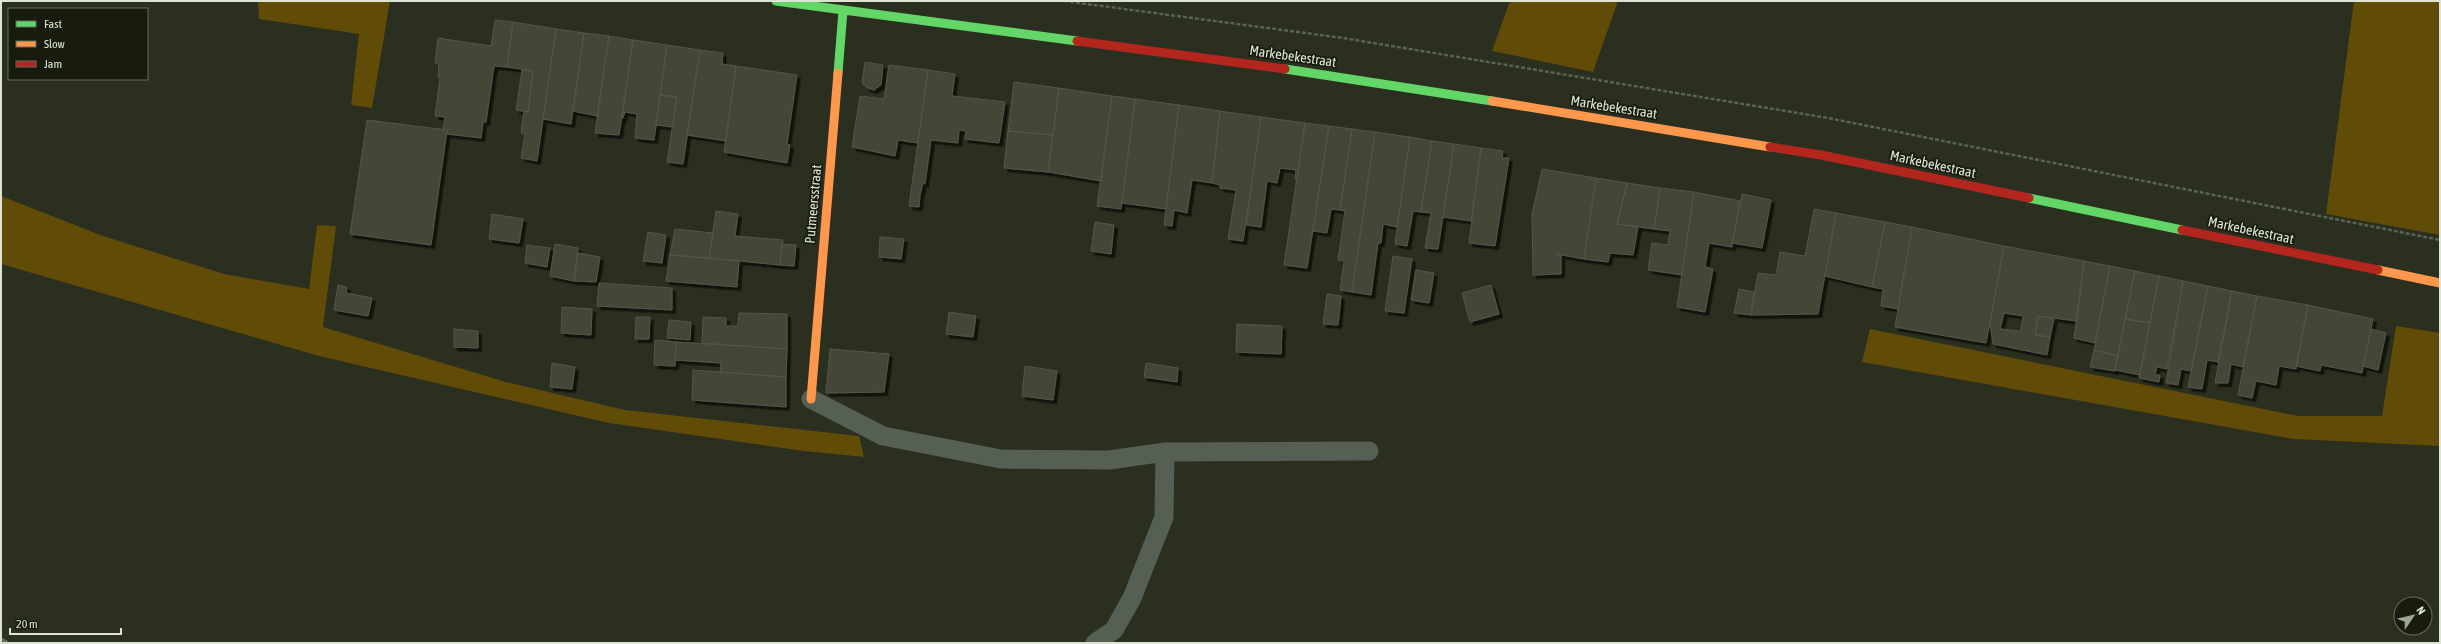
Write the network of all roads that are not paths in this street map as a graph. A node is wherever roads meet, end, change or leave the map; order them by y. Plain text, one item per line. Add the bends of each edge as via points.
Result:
1 (776, 1) edge
2 (843, 11) junction
3 (2440, 283) edge
4 (812, 399) joint
5 (1369, 451) dead end
6 (1165, 452) junction
7 (1095, 643) edge

1 - 2 street, Markebekestraat
2 - 3 street, Markebekestraat via 1338,76 1821,156
2 - 4 street, Putmeersstraat
4 - 6 lane via 884,436 1001,459 1108,460
5 - 6 lane
6 - 7 lane via 1164,517 1132,598 1114,630

